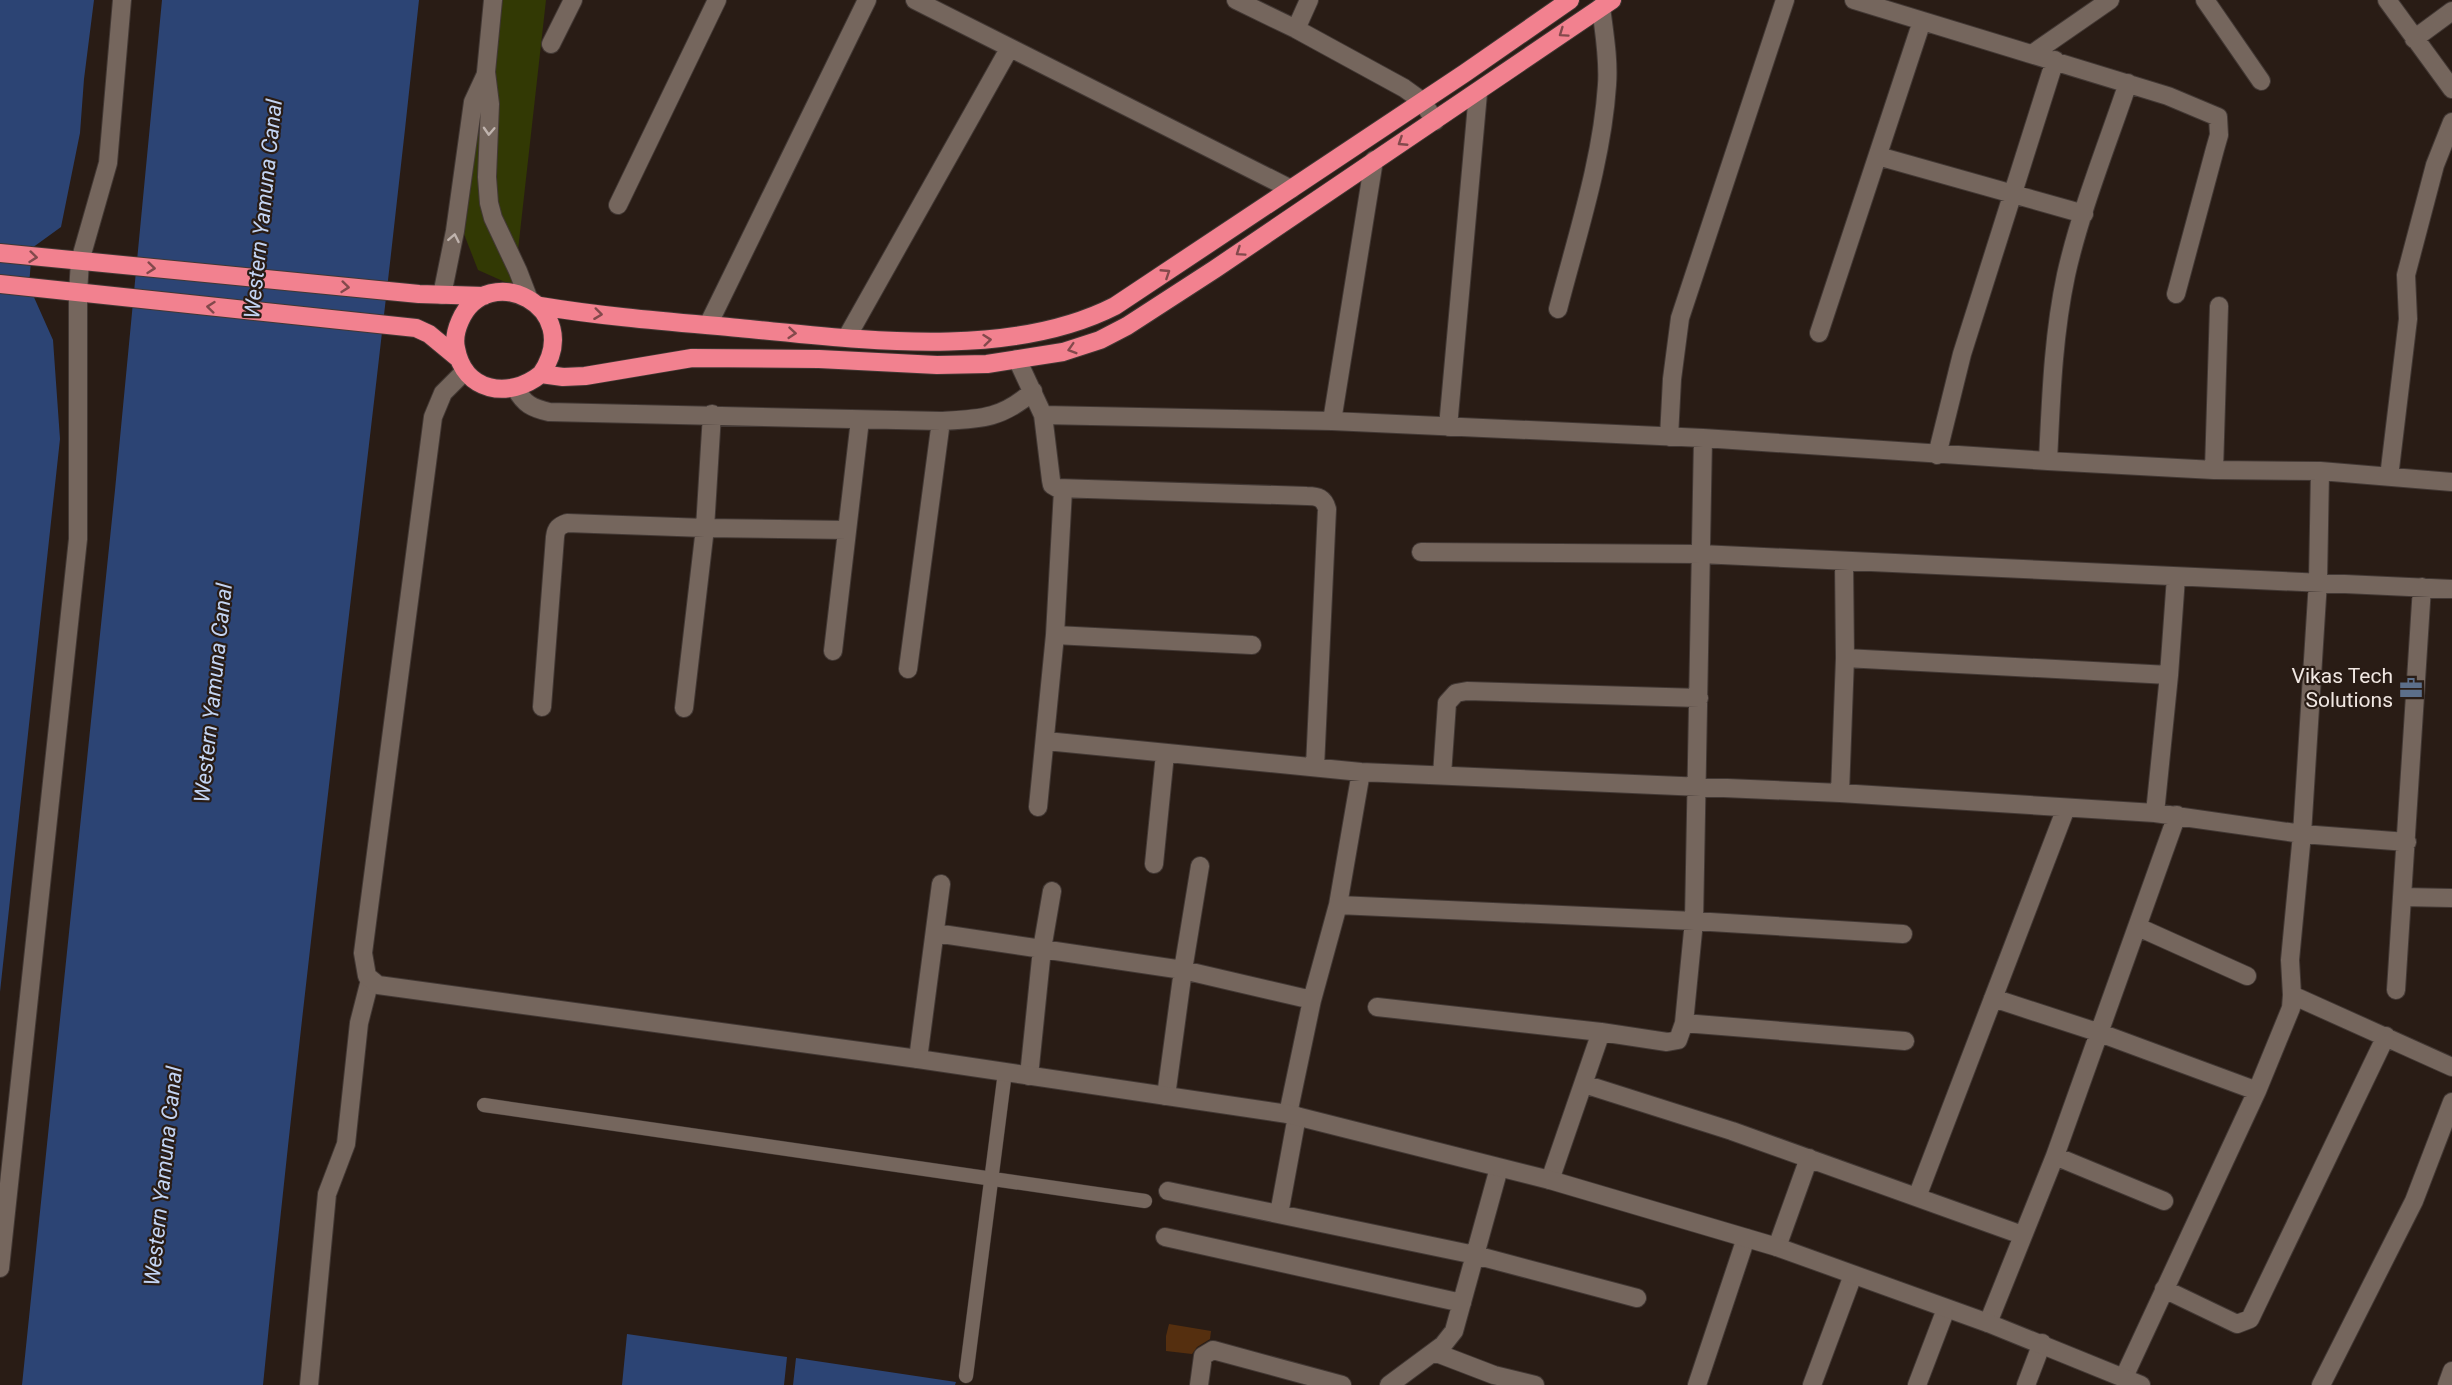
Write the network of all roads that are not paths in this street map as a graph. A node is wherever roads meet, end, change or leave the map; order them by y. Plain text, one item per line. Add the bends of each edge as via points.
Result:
1 (122, 0) edge
2 (493, 0) edge
3 (573, 0) edge
4 (717, 0) edge
5 (867, 0) edge
6 (915, 0) edge
7 (1236, 0) edge
8 (1309, 0) edge
9 (1570, 0) edge
10 (1785, 0) edge
11 (1854, 0) edge
12 (2110, 0) edge
13 (2205, 0) edge
14 (2387, 0) edge
15 (1606, 3) edge
16 (2452, 11) edge
17 (1922, 21) junction
18 (1296, 29) junction
19 (2414, 39) junction
20 (551, 44) dead end
21 (1009, 49) junction
22 (2032, 54) junction
23 (2055, 60) junction
24 (486, 72) junction
25 (2261, 81) dead end
26 (2128, 83) junction
27 (2452, 89) edge
28 (1478, 93) junction
29 (1422, 101) junction
30 (1435, 121) junction
31 (2452, 122) edge
32 (1878, 156) junction
33 (1374, 160) junction
34 (1291, 189) junction
35 (2013, 194) junction
36 (618, 205) dead end
37 (2084, 214) junction
38 (0, 253) edge
39 (80, 261) junction
40 (0, 284) edge
41 (78, 293) junction
42 (2176, 294) dead end
43 (442, 295) junction
44 (484, 296) junction
45 (534, 302) junction
46 (2219, 306) dead end
47 (1558, 309) dead end
48 (708, 325) junction
49 (1820, 333) dead end
50 (847, 337) junction
51 (1017, 359) junction
52 (461, 364) junction
53 (541, 374) junction
54 (516, 389) junction
55 (1033, 391) junction
56 (712, 414) junction
57 (1043, 415) junction
58 (860, 420) junction
59 (941, 421) junction
60 (1332, 421) junction
61 (1448, 427) junction
62 (1669, 437) junction
63 (1703, 438) junction
64 (1937, 455) junction
65 (2048, 462) junction
66 (2214, 470) junction
67 (2320, 471) junction
68 (2389, 477) junction
69 (2452, 482) edge
70 (1063, 490) junction
71 (705, 528) junction
72 (847, 530) junction
73 (1421, 552) dead end
74 (1700, 554) junction
75 (1844, 561) junction
76 (2176, 577) junction
77 (2318, 581) junction
78 (2421, 587) junction
79 (2452, 589) edge
80 (1055, 634) junction
81 (1252, 645) dead end
82 (833, 651) dead end
83 (1845, 658) junction
84 (908, 669) dead end
85 (2169, 675) junction
86 (1699, 698) junction
87 (542, 707) dead end
88 (684, 708) dead end
89 (1046, 741) junction
90 (1166, 754) junction
91 (1315, 767) junction
92 (1361, 772) junction
93 (1442, 775) junction
94 (1698, 786) junction
95 (1840, 793) junction
96 (1038, 807) dead end
97 (2066, 808) junction
98 (2155, 813) junction
99 (2177, 815) junction
100 (2302, 834) junction
101 (2407, 842) junction
102 (1154, 864) dead end
103 (1200, 866) dead end
104 (941, 884) dead end
105 (1052, 891) dead end
106 (2402, 897) junction
107 (2452, 898) edge
108 (1338, 905) junction
109 (1694, 921) junction
110 (2138, 927) junction
111 (935, 933) junction
112 (1903, 934) dead end
113 (1042, 949) junction
114 (1183, 970) junction
115 (2247, 976) dead end
116 (370, 980) junction
117 (2396, 990) dead end
118 (2292, 995) junction
119 (1993, 998) junction
120 (1312, 1000) junction
121 (1377, 1007) dead end
122 (1684, 1023) junction
123 (1601, 1032) junction
124 (2100, 1032) junction
125 (2386, 1036) junction
126 (1905, 1041) dead end
127 (918, 1059) junction
128 (2452, 1067) edge
129 (1005, 1072) junction
130 (1029, 1076) junction
131 (1584, 1084) junction
132 (2257, 1091) junction
133 (1167, 1096) junction
134 (2452, 1102) edge
135 (484, 1105) dead end
136 (1292, 1115) junction
137 (2055, 1156) junction
138 (1809, 1158) junction
139 (1499, 1168) junction
140 (991, 1179) junction
141 (1550, 1180) junction
142 (1168, 1191) dead end
143 (1917, 1197) junction
144 (1145, 1201) dead end
145 (2164, 1201) dead end
146 (1279, 1214) junction
147 (2022, 1235) junction
148 (1165, 1237) dead end
149 (1746, 1238) junction
150 (1777, 1247) junction
151 (1475, 1255) junction
152 (0, 1268) edge
153 (1853, 1275) junction
154 (2164, 1289) junction
155 (1637, 1298) dead end
156 (1462, 1303) junction
157 (1946, 1309) junction
158 (1988, 1323) junction
159 (2042, 1343) junction
160 (1434, 1352) junction
161 (2452, 1371) edge
162 (966, 1376) dead end
163 (1491, 1380) edge
164 (2132, 1381) edge
165 (309, 1385) edge
166 (1199, 1385) edge
167 (1342, 1385) edge
168 (1389, 1385) edge
169 (1535, 1385) edge
170 (1697, 1385) edge
171 (1812, 1385) edge
172 (1917, 1385) edge
173 (2026, 1385) edge
174 (2321, 1385) edge
175 (2447, 1385) edge

1 - 39 street via 108,163
2 - 24 street
3 - 20 street
4 - 36 street
5 - 48 street
6 - 21 street
7 - 18 street
8 - 18 street
9 - 29 highway
10 - 62 street via 1680,318
11 - 17 street
12 - 22 street
13 - 25 street
14 - 19 street
15 -> 28 highway
15 - 47 street via 1604,111 1588,194
16 - 19 street
17 - 22 street
17 - 32 street
18 - 29 street
19 - 27 street
21 - 34 street
21 - 50 street
22 - 23 street
23 - 26 street
23 - 35 street
43 -> 24 street via 473,102
24 -> 45 street via 490,104 489,203
26 - 37 street
26 - 42 street via 2209,111 2219,120 2215,149
28 - 30 highway
28 - 61 street
29 - 30 street
29 - 34 highway
30 -> 33 highway
31 - 68 street via 2435,165 2406,275 2408,319
32 - 35 street
32 - 49 street
33 -> 51 highway via 1127,326 1063,352
33 - 60 street
50 -> 34 highway via 937,342 984,340 1058,329 1115,306
35 - 37 street
35 - 64 street via 1962,354
37 - 65 street via 2059,313
38 -> 39 highway
39 - 41 street
39 -> 43 highway
40 - 41 highway
52 -> 41 highway via 429,334 416,328
41 - 152 street via 78,539
43 - 44 highway
44 - 45 highway via 514,292
44 - 52 highway via 472,304 459,322 455,343
45 -> 48 highway
45 - 53 highway via 548,319 553,333 554,348
46 - 66 street
48 -> 50 highway
51 - 53 highway via 937,365 692,358 585,376
51 - 55 street
52 - 54 highway via 475,381 488,387
52 - 116 street via 433,417 363,952
53 - 54 highway
54 - 56 street via 523,402 549,412
55 - 57 street
55 - 59 street via 1002,413
56 - 58 street
56 - 71 street
57 - 60 street
57 - 70 street via 1052,485
58 - 59 street
58 - 72 street
59 - 84 street
60 - 61 street
61 - 62 street
62 - 63 street
63 - 64 street
63 - 74 street
64 - 65 street
65 - 66 street
66 - 67 street
67 - 68 street
67 - 77 street
68 - 69 street
70 - 80 street
70 - 91 street via 1315,496 1324,500 1327,508
71 - 72 street
71 - 87 street via 567,523 556,529
71 - 88 street
72 - 82 street
73 - 74 street
74 - 75 street
74 - 86 street
75 - 76 street
75 - 83 street
76 - 77 street
76 - 85 street
77 - 78 street
77 - 100 street
78 - 79 street
78 - 101 street
80 - 81 street
80 - 89 street
83 - 85 street
83 - 95 street
85 - 98 street
86 - 93 street via 1456,693 1447,702
86 - 94 street
89 - 90 street
89 - 96 street
90 - 91 street
90 - 102 street
91 - 92 street
92 - 93 street
92 - 108 street
93 - 94 street
94 - 95 street
94 - 109 street
95 - 97 street
97 - 98 street
97 - 119 street
98 - 99 street
99 - 100 street
99 - 110 street
100 - 101 street
100 - 118 street via 2290,960
101 - 106 street
103 - 114 street
104 - 111 street
105 - 113 street
106 - 107 street
106 - 117 street
108 - 109 street
108 - 120 street
109 - 112 street
109 - 122 street
110 - 115 street
110 - 124 street
111 - 113 street
111 - 127 street
113 - 114 street
113 - 130 street
114 - 120 street
114 - 133 street
116 - 127 street via 392,988
116 - 165 street via 360,1023 346,1144 327,1194
118 - 125 street
118 - 132 street via 2288,1017
119 - 124 street
119 - 143 street
120 - 136 street
121 - 123 street
122 - 123 street via 1678,1040 1667,1042
122 - 126 street
123 - 131 street
124 - 132 street
124 - 137 street
125 - 128 street
125 - 154 street via 2250,1319 2238,1324
127 - 129 street
129 - 130 street
129 - 140 lane
130 - 133 street
131 - 138 street
131 - 141 street
132 - 154 street
133 - 136 street
134 - 174 street via 2414,1201
135 - 140 lane
136 - 139 street
136 - 146 street
137 - 145 street
137 - 147 street
138 - 143 street
138 - 150 street
139 - 141 street
139 - 151 street
140 - 144 lane
140 - 162 lane
141 - 149 street
142 - 146 street
143 - 147 street
146 - 151 street
147 - 158 street
148 - 156 street
149 - 150 street
149 - 170 street
150 - 153 street
151 - 155 street
151 - 156 street
153 - 157 street
153 - 171 street
154 - 164 street
156 - 160 street via 1454,1332
157 - 158 street
157 - 172 street
158 - 159 street
159 - 164 street
159 - 173 street
160 - 163 street
160 - 168 street
161 - 175 street
163 - 169 street
166 - 167 street via 1203,1356 1213,1350

